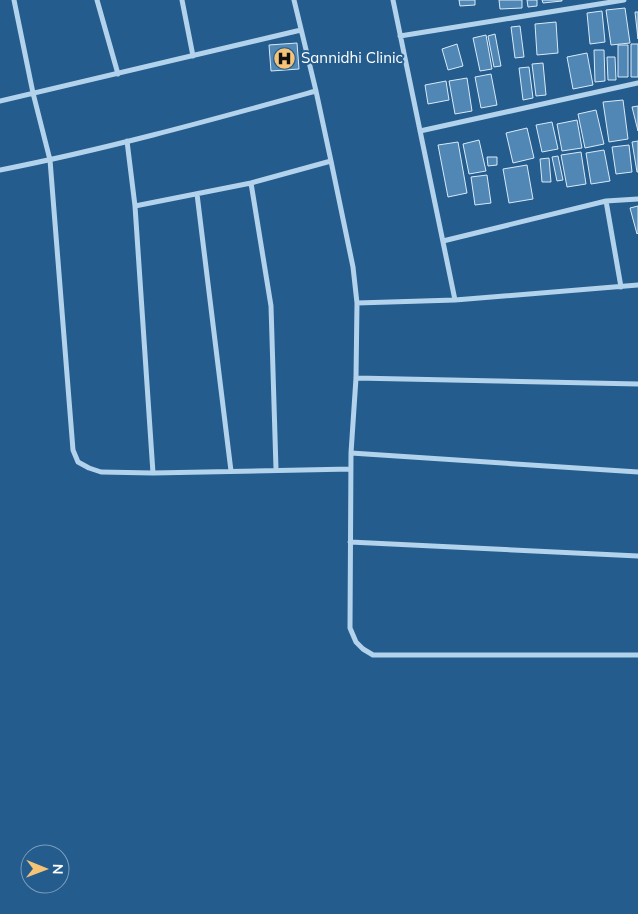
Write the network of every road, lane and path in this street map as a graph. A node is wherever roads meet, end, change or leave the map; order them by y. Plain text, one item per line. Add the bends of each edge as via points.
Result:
1 (14, 0) edge
2 (97, 0) edge
3 (182, 0) edge
4 (294, 0) edge
5 (392, 0) edge
6 (624, 0) edge
7 (301, 30) junction
8 (400, 36) junction
9 (193, 56) junction
10 (118, 74) junction
11 (638, 83) edge
12 (316, 91) junction
13 (33, 93) junction
14 (0, 101) edge
15 (420, 132) junction
16 (127, 141) junction
17 (50, 160) junction
18 (331, 161) junction
19 (0, 170) edge
20 (251, 183) junction
21 (197, 194) junction
22 (638, 199) edge
23 (606, 201) junction
24 (135, 206) junction
25 (442, 241) junction
26 (638, 285) edge
27 (621, 287) junction
28 (455, 300) junction
29 (357, 303) junction
30 (356, 378) junction
31 (638, 384) edge
32 (351, 453) junction
33 (351, 468) junction
34 (276, 469) junction
35 (231, 472) junction
36 (638, 472) edge
37 (154, 473) junction
38 (350, 542) junction
39 (638, 556) edge
40 (638, 655) edge

1 - 13 street
2 - 10 street
3 - 9 street
4 - 7 street
5 - 8 street
6 - 8 street
7 - 9 street
7 - 12 street
8 - 15 street
9 - 10 street
10 - 13 street
11 - 15 street
12 - 16 street
12 - 18 street
13 - 14 street
13 - 17 street
15 - 25 street
16 - 17 street
16 - 24 street
17 - 19 street
17 - 37 street via 73,450 78,462 101,472
18 - 20 street
18 - 29 street via 353,267
20 - 21 street
20 - 34 street via 271,306
21 - 24 street
21 - 35 street
22 - 23 street
23 - 25 street
23 - 27 street
24 - 37 street
25 - 28 street
26 - 27 street
27 - 28 street
28 - 29 street
29 - 30 street
30 - 31 street
30 - 32 street
32 - 33 street
32 - 36 street
33 - 34 street
33 - 38 street
34 - 35 street
35 - 37 street
38 - 39 street
38 - 40 street via 350,628 356,642 373,655

